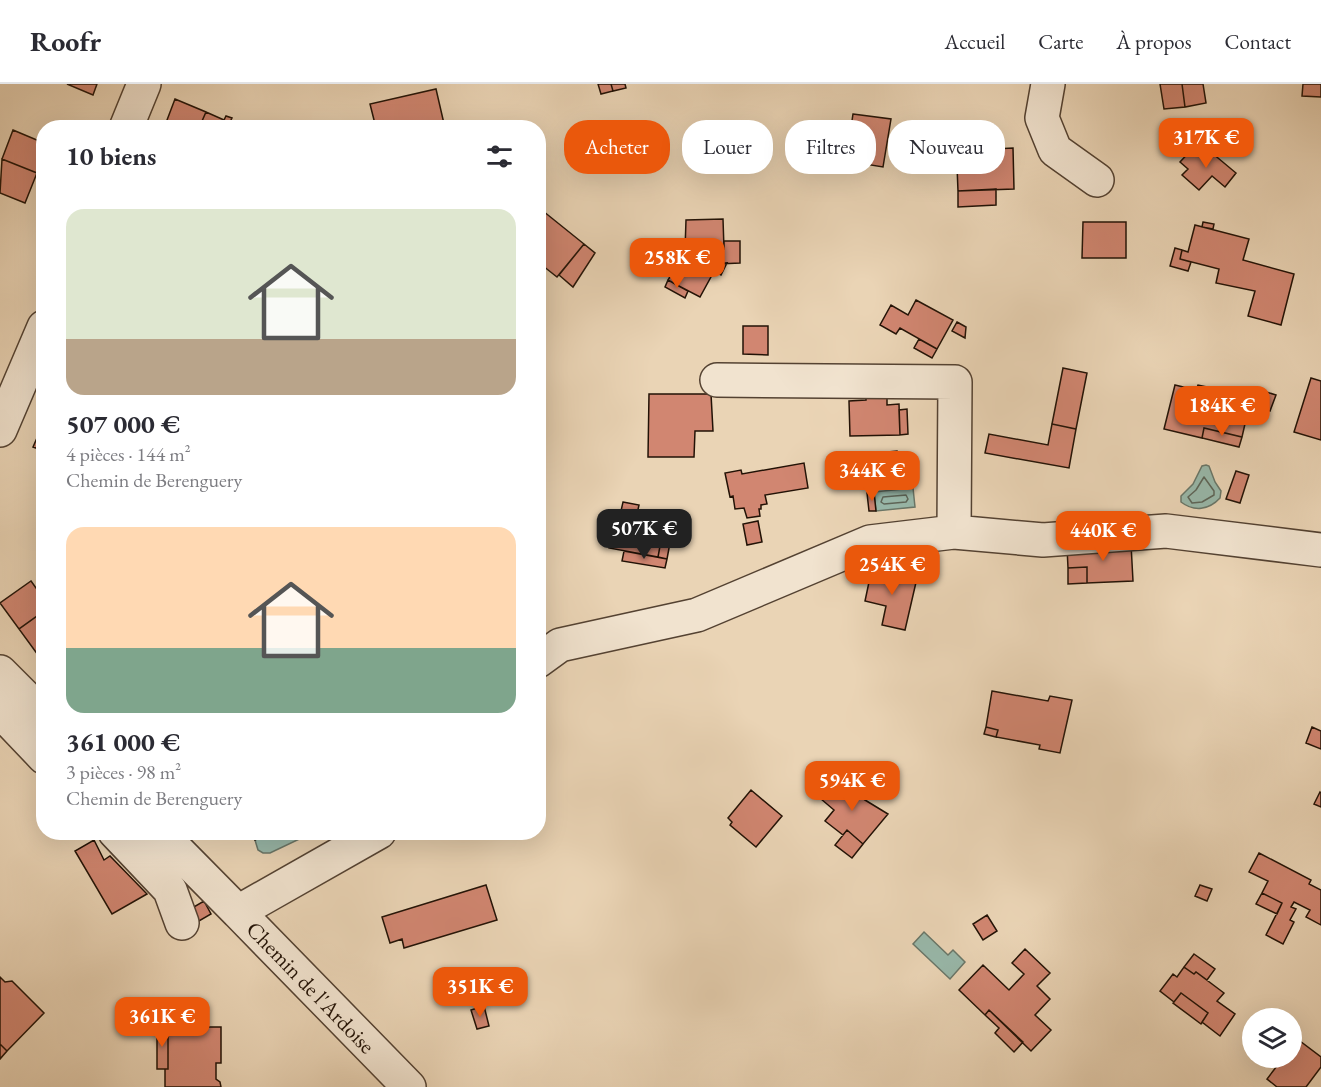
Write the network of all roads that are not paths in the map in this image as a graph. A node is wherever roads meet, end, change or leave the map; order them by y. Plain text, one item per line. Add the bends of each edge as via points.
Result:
1 (144, 84) edge
2 (1048, 84) edge
3 (129, 120) edge
4 (1097, 180) dead end
5 (36, 346) edge
6 (717, 380) dead end
7 (0, 430) edge
8 (954, 532) junction
9 (1321, 550) edge
10 (546, 655) edge
11 (0, 672) edge
12 (36, 708) edge
13 (0, 711) edge
14 (36, 749) edge
15 (123, 840) edge
16 (167, 840) edge
17 (365, 840) edge
18 (238, 912) junction
19 (182, 923) dead end
20 (409, 1087) edge

1 - 3 street
2 - 4 street via 1042,118 1055,150
5 - 7 street
6 - 8 street via 955,382
8 - 9 street via 1043,540 1166,531
8 - 10 street via 870,542 697,615 560,645
11 - 12 street
13 - 14 street
15 - 19 street via 170,890
16 - 18 street, Chemin de l'Ardoise
17 - 18 street
18 - 20 street, Chemin de l'Ardoise

